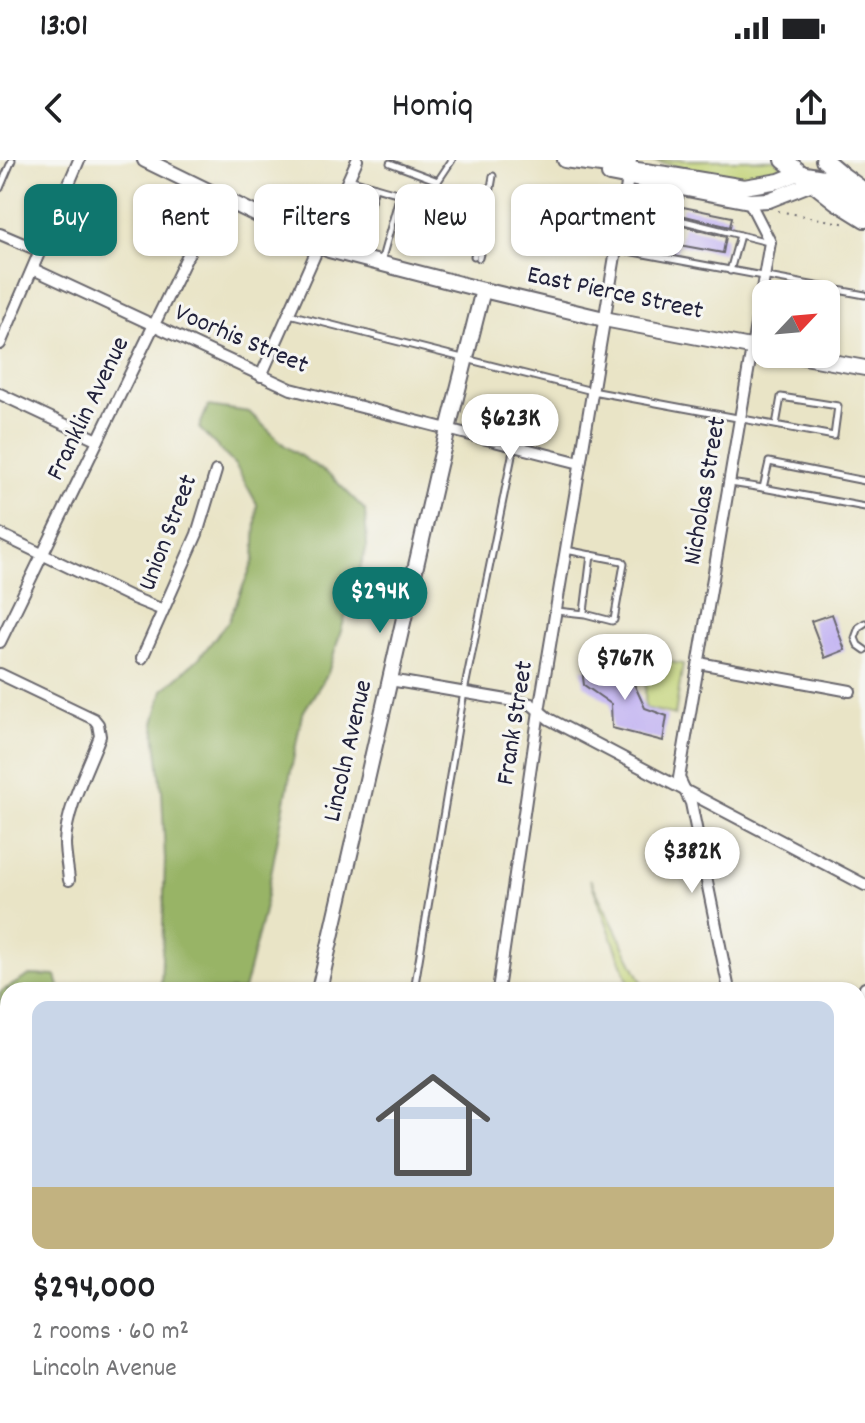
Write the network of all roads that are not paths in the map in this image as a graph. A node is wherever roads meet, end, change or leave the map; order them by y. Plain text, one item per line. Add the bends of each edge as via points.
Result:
1 (12, 160) edge
2 (79, 160) edge
3 (145, 160) edge
4 (357, 160) edge
5 (452, 160) edge
6 (784, 160) edge
7 (824, 160) edge
8 (573, 161) edge
9 (390, 163) dead end
10 (165, 164) edge
11 (629, 169) edge
12 (493, 176) dead end
13 (806, 178) junction
14 (348, 179) junction
15 (438, 181) junction
16 (69, 184) edge
17 (199, 184) edge
18 (346, 184) edge
19 (365, 184) edge
20 (436, 184) edge
21 (668, 184) edge
22 (0, 188) edge
23 (684, 190) edge
24 (865, 192) edge
25 (749, 201) junction
26 (865, 205) edge
27 (395, 212) edge
28 (865, 219) edge
29 (684, 221) edge
30 (0, 234) edge
31 (740, 235) junction
32 (770, 242) junction
33 (24, 244) edge
34 (38, 256) edge
35 (188, 256) edge
36 (314, 256) edge
37 (352, 256) edge
38 (615, 256) edge
39 (653, 256) edge
40 (355, 257) joint
41 (477, 257) dead end
42 (380, 264) junction
43 (33, 269) junction
44 (730, 271) junction
45 (764, 278) junction
46 (483, 290) junction
47 (865, 295) edge
48 (288, 314) junction
49 (604, 319) junction
50 (154, 327) junction
51 (0, 344) edge
52 (752, 347) edge
53 (467, 359) junction
54 (840, 363) edge
55 (754, 368) edge
56 (865, 368) edge
57 (261, 376) junction
58 (592, 391) junction
59 (0, 394) edge
60 (740, 418) junction
61 (776, 425) junction
62 (448, 429) junction
63 (98, 440) junction
64 (514, 446) junction
65 (580, 463) junction
66 (216, 471) dead end
67 (865, 481) edge
68 (729, 483) junction
69 (763, 488) junction
70 (865, 507) edge
71 (0, 534) edge
72 (566, 550) junction
73 (43, 555) junction
74 (591, 555) junction
75 (163, 610) junction
76 (556, 611) junction
77 (585, 614) junction
78 (865, 623) edge
79 (0, 642) edge
80 (865, 650) edge
81 (142, 658) dead end
82 (699, 663) junction
83 (0, 674) edge
84 (390, 680) junction
85 (850, 691) dead end
86 (464, 692) junction
87 (539, 711) junction
88 (685, 791) junction
89 (69, 880) dead end
90 (865, 885) edge
91 (321, 982) edge
92 (415, 982) edge
93 (499, 982) edge
94 (727, 982) edge

1 - 22 lane
2 - 16 street
3 - 10 main road, East Pierce Street
4 - 14 street
5 - 15 lane
6 - 13 main road
7 - 24 main road
8 - 11 main road via 598,171
9 - 15 lane
10 - 17 main road, East Pierce Street
11 - 13 main road via 744,187
11 - 21 main road
12 - 41 lane
13 - 25 main road via 769,200
13 - 26 main road via 823,177
13 - 28 main road
14 - 18 street
14 - 19 lane
15 - 20 lane
23 - 25 main road
25 - 32 street
27 - 42 lane
29 - 31 lane
30 - 33 street
31 - 32 lane
31 - 44 lane
32 - 45 street, Nicholas Street
34 - 43 street
35 - 50 street, Franklin Avenue
36 - 48 street
37 - 40 main road, East Pierce Street
38 - 49 street, Frank Street
39 - 44 lane
40 - 42 main road, East Pierce Street
42 - 46 main road, East Pierce Street
43 - 50 street, Voorhis Street
43 - 51 street
44 - 45 lane
45 - 47 lane
46 - 49 main road, East Pierce Street
46 - 53 main road, Lincoln Avenue
48 - 53 lane
48 - 57 street
49 - 52 main road, East Pierce Street
49 - 58 street, Frank Street
50 - 57 street, Voorhis Street
50 - 63 street, Franklin Avenue
53 - 58 lane
53 - 62 main road, Lincoln Avenue
54 - 56 main road
55 - 60 street, Nicholas Street
57 - 62 street, Voorhis Street via 291,389
58 - 60 lane
58 - 65 street, Frank Street
59 - 63 street
60 - 61 lane
60 - 68 street, Nicholas Street
61 - 61 lane via 834,436 838,406 781,397
62 - 64 street, Voorhis Street
62 - 84 main road, Lincoln Avenue
63 - 73 street, Franklin Avenue
64 - 65 street, Voorhis Street
64 - 86 lane
65 - 72 street, Frank Street
66 - 75 street, Union Street via 197,534
67 - 69 lane via 769,462
68 - 69 lane
68 - 82 street, Nicholas Street
69 - 70 lane
71 - 73 street
72 - 74 lane
72 - 76 street, Frank Street
73 - 75 street
73 - 79 street, Franklin Avenue
74 - 77 lane
74 - 77 lane via 624,564 614,620
75 - 81 street, Union Street
76 - 77 lane
76 - 87 street, Frank Street
78 - 80 lane via 855,638
82 - 85 street
82 - 88 street, Nicholas Street via 679,778
83 - 89 street via 98,724 100,736 67,832
84 - 86 street
84 - 91 main road, Lincoln Avenue
86 - 87 street via 520,701
86 - 92 lane
87 - 88 street
87 - 93 street, Frank Street
88 - 90 street
88 - 94 street, Nicholas Street

